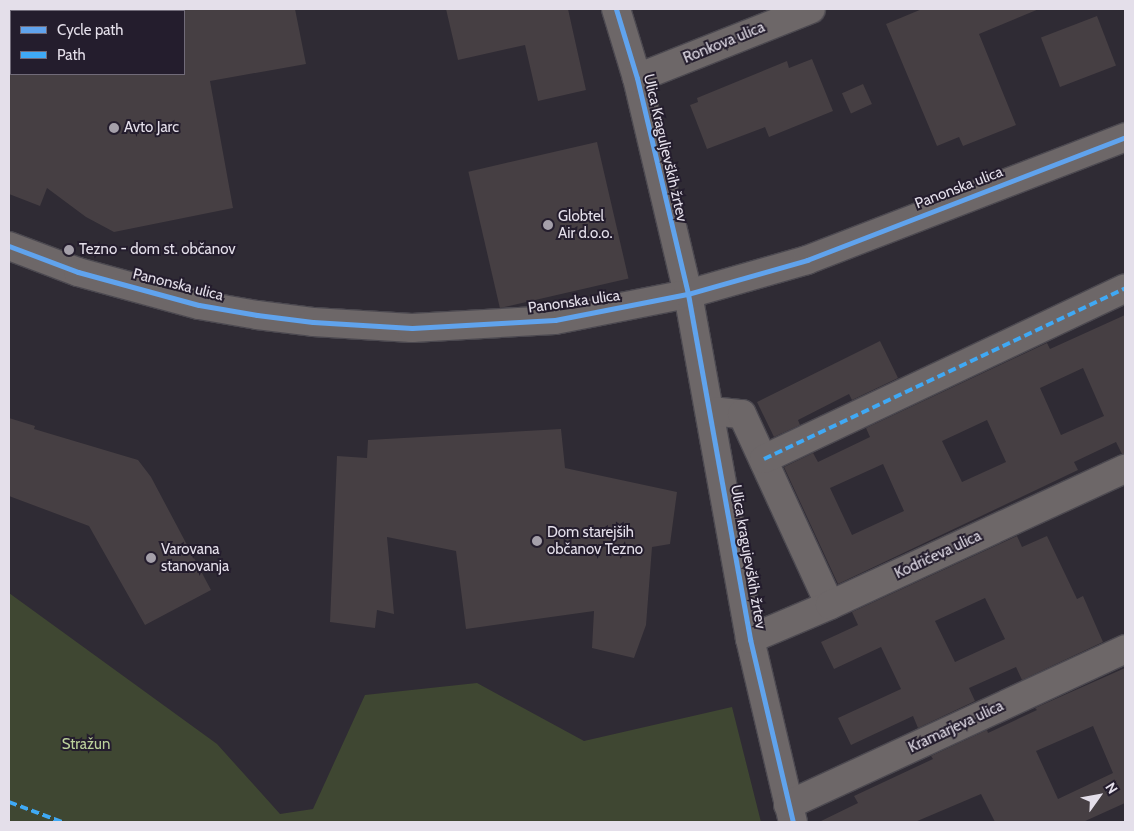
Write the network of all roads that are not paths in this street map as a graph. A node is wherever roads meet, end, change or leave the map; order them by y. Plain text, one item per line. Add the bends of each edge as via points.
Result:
1 (616, 9) edge
2 (811, 9) edge
3 (637, 78) junction
4 (1125, 138) edge
5 (9, 246) edge
6 (1125, 288) edge
7 (688, 294) junction
8 (710, 411) junction
9 (764, 459) junction
10 (1125, 469) edge
11 (830, 605) junction
12 (750, 639) junction
13 (1125, 648) edge
14 (790, 814) edge

1 - 3 street, Ulica Kraguljevških žrtev
2 - 3 street, Ronkova ulica
3 - 7 street, Ulica Kraguljevških žrtev
4 - 7 street, Panonska ulica via 808,260
5 - 7 street, Panonska ulica via 78,272 199,305 347,325 412,328 555,320
6 - 9 street
7 - 8 street, Ulica kragujevških žrtev
8 - 9 street via 742,414
8 - 12 street, Ulica kragujevških žrtev
9 - 11 street
10 - 11 street, Kodričeva ulica
11 - 12 street, Kodričeva ulica
12 - 14 street, Ulica kragujevških žrtev
13 - 14 street, Kramarjeva ulica

